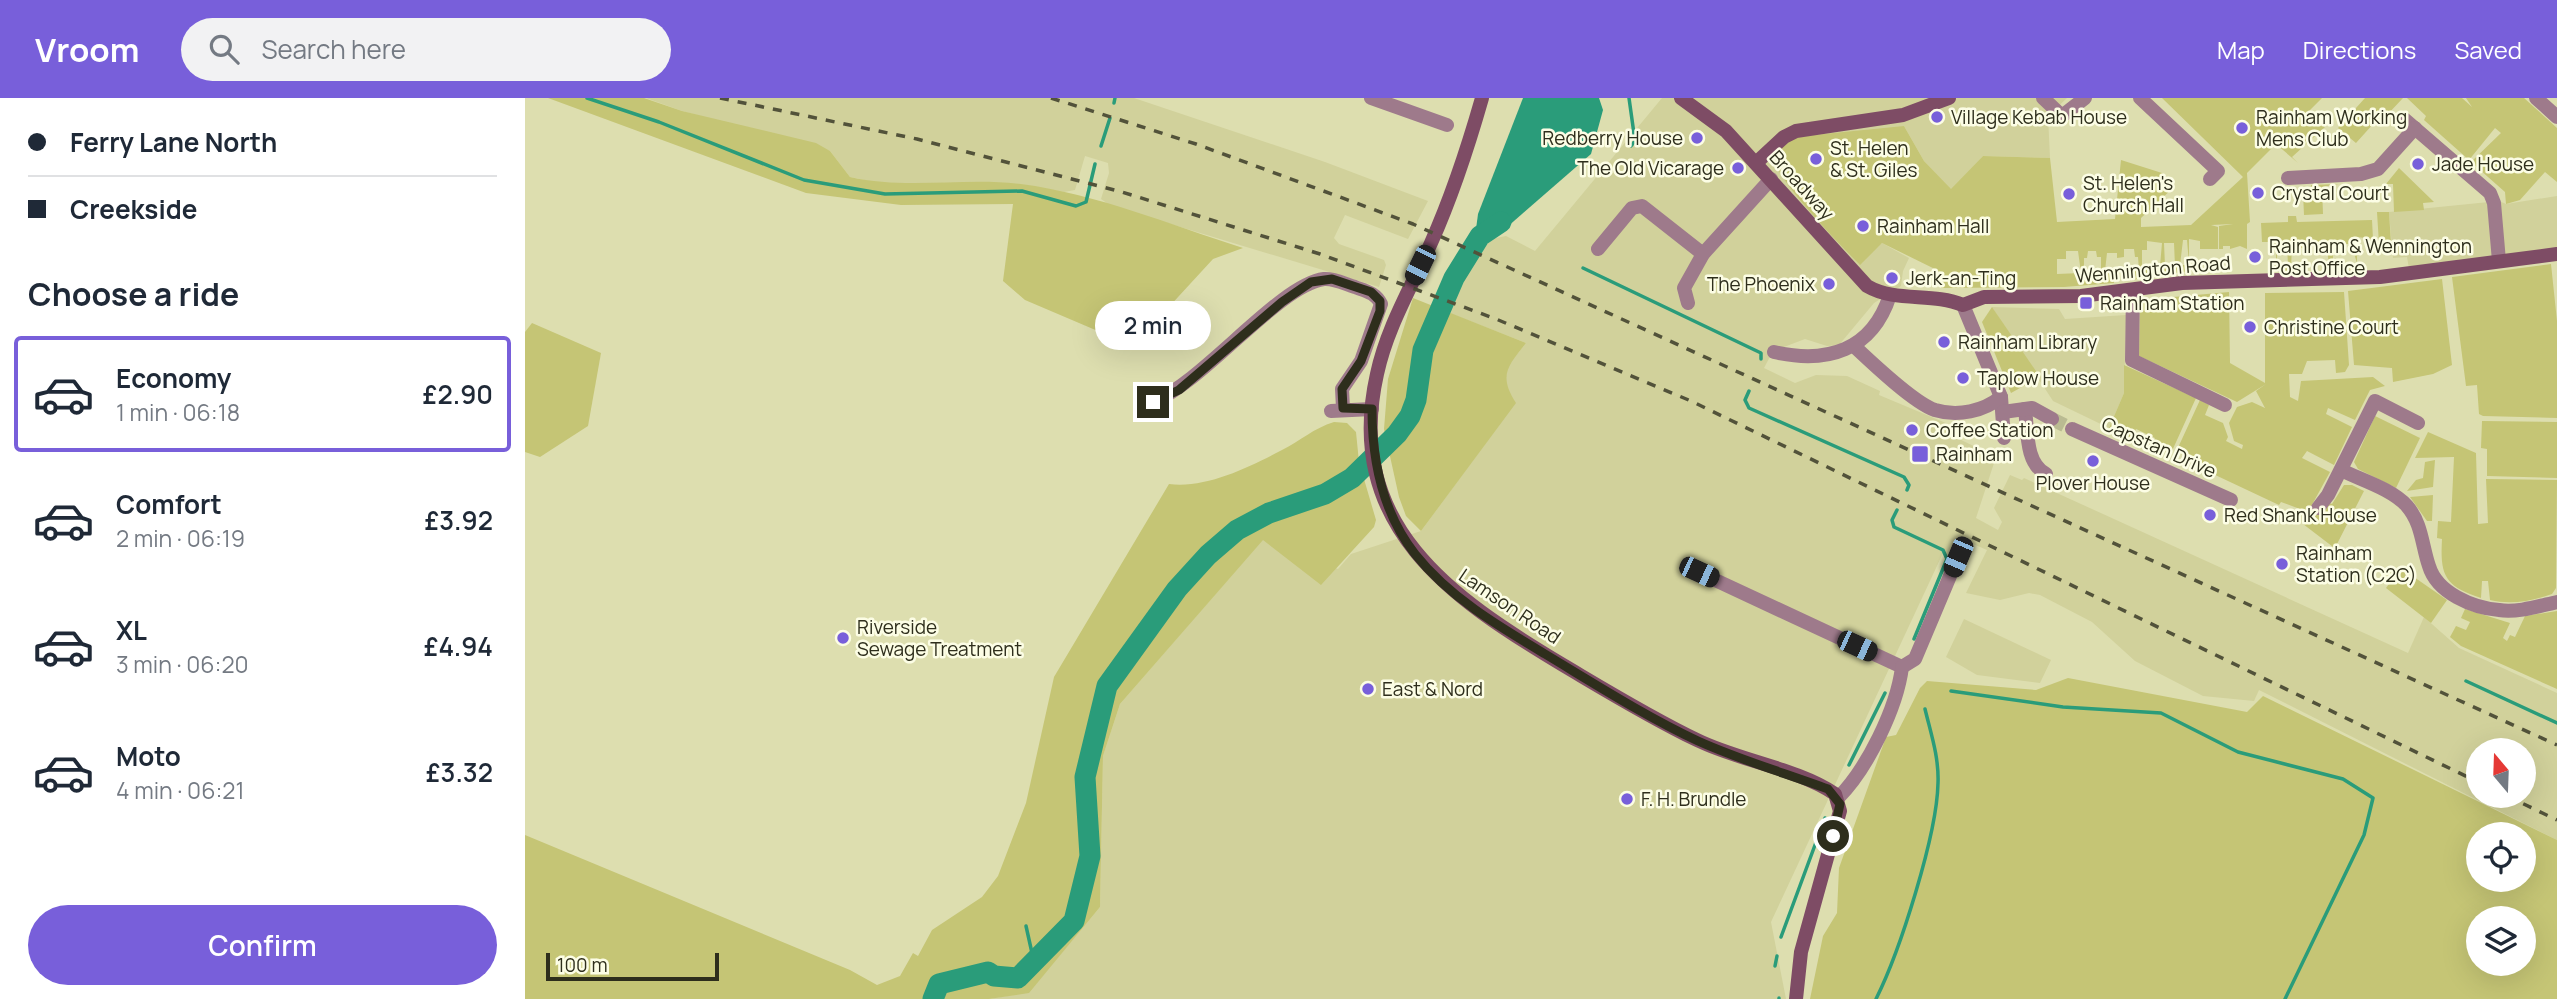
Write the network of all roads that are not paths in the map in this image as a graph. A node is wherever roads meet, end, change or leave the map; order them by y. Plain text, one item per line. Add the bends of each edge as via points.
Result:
1 (1371, 98) edge
2 (1482, 98) edge
3 (1949, 98) edge
4 (2043, 98) edge
5 (2085, 98) edge
6 (2140, 98) edge
7 (2536, 98) edge
8 (1687, 101) edge
9 (2403, 117) dead end
10 (2557, 117) edge
11 (1447, 125) dead end
12 (2415, 128) junction
13 (1756, 163) junction
14 (2288, 178) dead end
15 (1771, 179) junction
16 (2210, 179) dead end
17 (1598, 249) dead end
18 (1703, 254) junction
19 (2557, 254) edge
20 (2499, 261) junction
21 (2133, 290) junction
22 (1891, 295) junction
23 (1688, 303) dead end
24 (1963, 306) junction
25 (1854, 346) junction
26 (1774, 352) dead end
27 (1153, 402) dead end
28 (2002, 405) junction
29 (2225, 405) dead end
30 (1372, 409) junction
31 (2025, 410) junction
32 (2052, 419) tunnel mouth
33 (2418, 423) dead end
34 (2072, 429) tunnel mouth
35 (2004, 438) dead end
36 (2341, 471) junction
37 (2046, 474) dead end
38 (2231, 500) dead end
39 (2318, 508) dead end
40 (1958, 557) dead end
41 (1699, 572) dead end
42 (2557, 602) edge
43 (1902, 667) junction
44 (1838, 798) junction
45 (1796, 999) edge

1 - 11 street
2 - 30 street, Lamson Road via 1443,215 1391,328 1376,375
3 - 13 street via 1903,115 1796,131
4 - 5 street via 2062,116
6 - 16 street via 2218,171
7 - 10 street
8 - 13 street, Broadway via 1726,131
9 - 12 street
12 - 14 street via 2378,169
12 - 20 street via 2490,193
13 - 15 street, Broadway
15 - 18 street
15 - 22 street, Broadway via 1867,286
17 - 18 street via 1632,208 1642,205
18 - 23 street via 1684,288
19 - 20 street, Wennington Road
20 - 21 street, Wennington Road via 2357,279 2182,283
21 - 24 street, Wennington Road via 2081,296 1984,297
21 - 29 street via 2132,360
22 - 24 street, Broadway via 1942,298
22 - 25 street via 1887,309
24 - 28 street
25 - 26 street via 1811,358
25 - 28 street via 1882,373 1935,410 1986,410
27 - 30 street via 1179,390 1311,282 1332,279 1371,292 1381,304 1337,410
28 - 31 street
28 - 35 street
30 - 44 street, Lamson Road via 1378,480 1398,526 1414,553 1473,609 1699,741 1828,789
31 - 32 street via 2032,408
31 - 37 street via 2032,461
33 - 36 street via 2375,401
34 - 38 street, Capstan Drive
36 - 39 street
36 - 42 street via 2406,505 2417,519 2430,570 2455,595 2500,611
40 - 43 street via 1915,659
41 - 43 street
43 - 44 street via 1896,697 1864,764
44 - 45 street via 1840,811 1801,952

